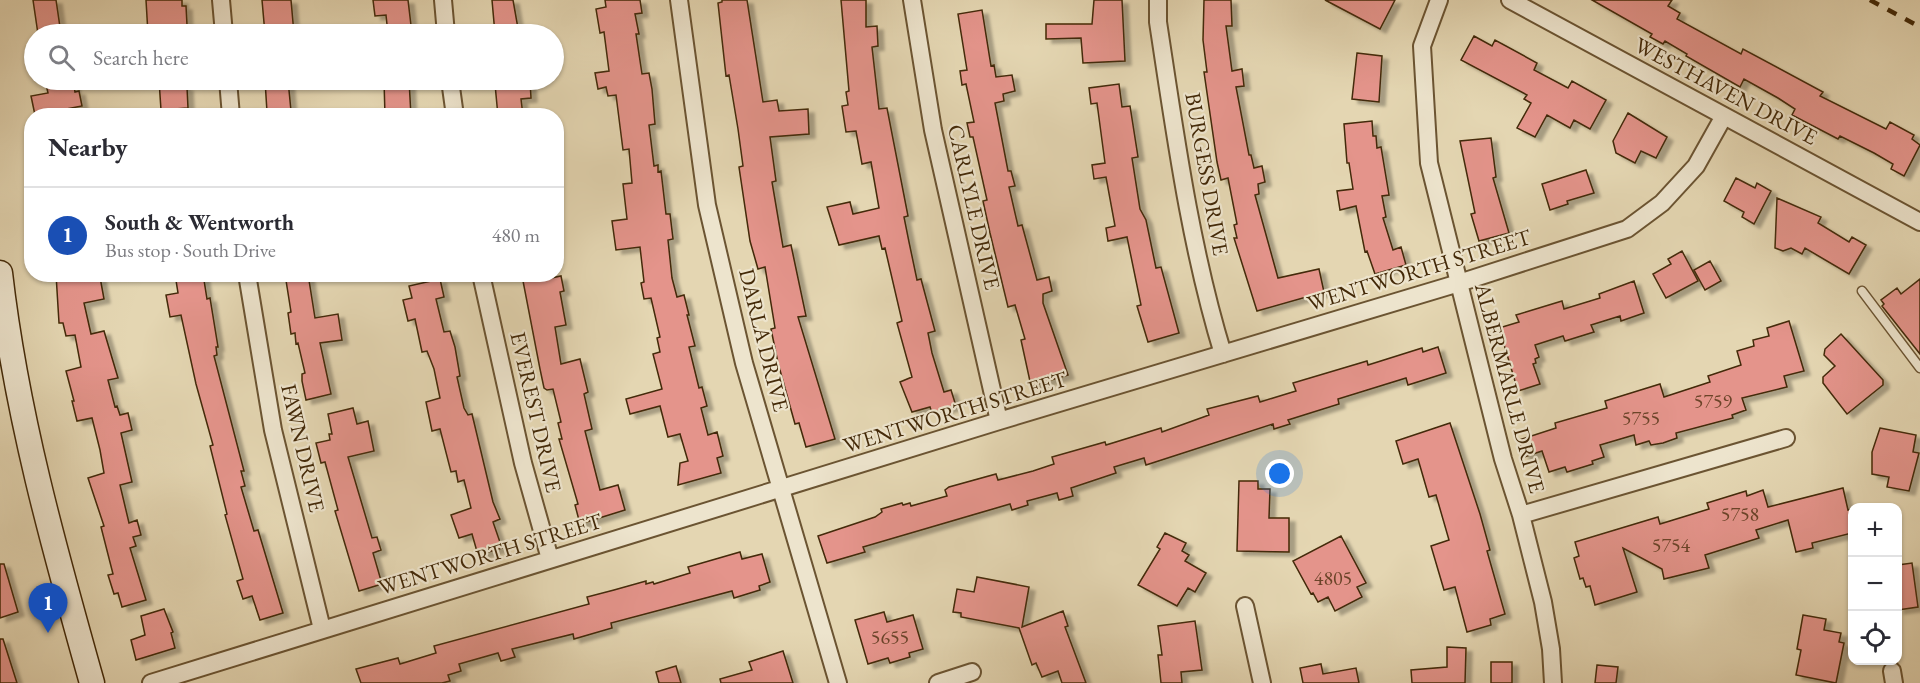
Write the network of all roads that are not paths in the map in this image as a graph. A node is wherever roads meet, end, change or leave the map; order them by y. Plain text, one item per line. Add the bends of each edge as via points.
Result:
1 (222, 0) edge
2 (443, 0) edge
3 (679, 0) edge
4 (912, 0) edge
5 (1158, 0) edge
6 (1439, 0) edge
7 (1510, 0) edge
8 (223, 24) edge
9 (445, 24) edge
10 (229, 90) edge
11 (451, 90) edge
12 (230, 108) edge
13 (454, 108) edge
14 (1724, 116) junction
15 (1920, 222) edge
16 (0, 273) edge
17 (248, 282) edge
18 (483, 282) edge
19 (1459, 283) junction
20 (1862, 291) dead end
21 (1223, 354) junction
22 (1920, 368) edge
23 (999, 421) junction
24 (1786, 438) dead end
25 (780, 488) junction
26 (1521, 515) junction
27 (550, 559) junction
28 (1245, 606) dead end
29 (322, 629) junction
30 (972, 672) dead end
31 (92, 683) edge
32 (151, 683) edge
33 (838, 683) edge
34 (938, 683) edge
35 (1262, 683) edge
36 (1553, 683) edge

1 - 8 street
2 - 9 street
3 - 25 street, DARLA DRIVE via 707,204 744,363
4 - 23 street, CARLYLE DRIVE via 933,130
5 - 21 street, BURGESS DRIVE via 1179,157
6 - 19 street, ALBERMARLE DRIVE via 1422,46 1429,163
7 - 14 street, WESTHAVEN DRIVE
10 - 12 street
11 - 13 street
14 - 15 street, WESTHAVEN DRIVE
14 - 19 street, WENTWORTH STREET via 1696,166 1662,203 1627,229
16 - 31 street via 46,521
17 - 29 street, FAWN DRIVE via 273,430
18 - 27 street, EVEREST DRIVE via 523,463
19 - 21 street, WENTWORTH STREET
19 - 26 street, ALBERMARLE DRIVE
20 - 22 lane
21 - 23 street, WENTWORTH STREET
23 - 25 street, WENTWORTH STREET
24 - 26 street
25 - 27 street, WENTWORTH STREET
25 - 33 street, DARLA DRIVE
26 - 36 street, ALBERMARLE DRIVE via 1543,602
27 - 29 street, WENTWORTH STREET
28 - 35 street
29 - 32 street, WENTWORTH STREET
30 - 34 street

